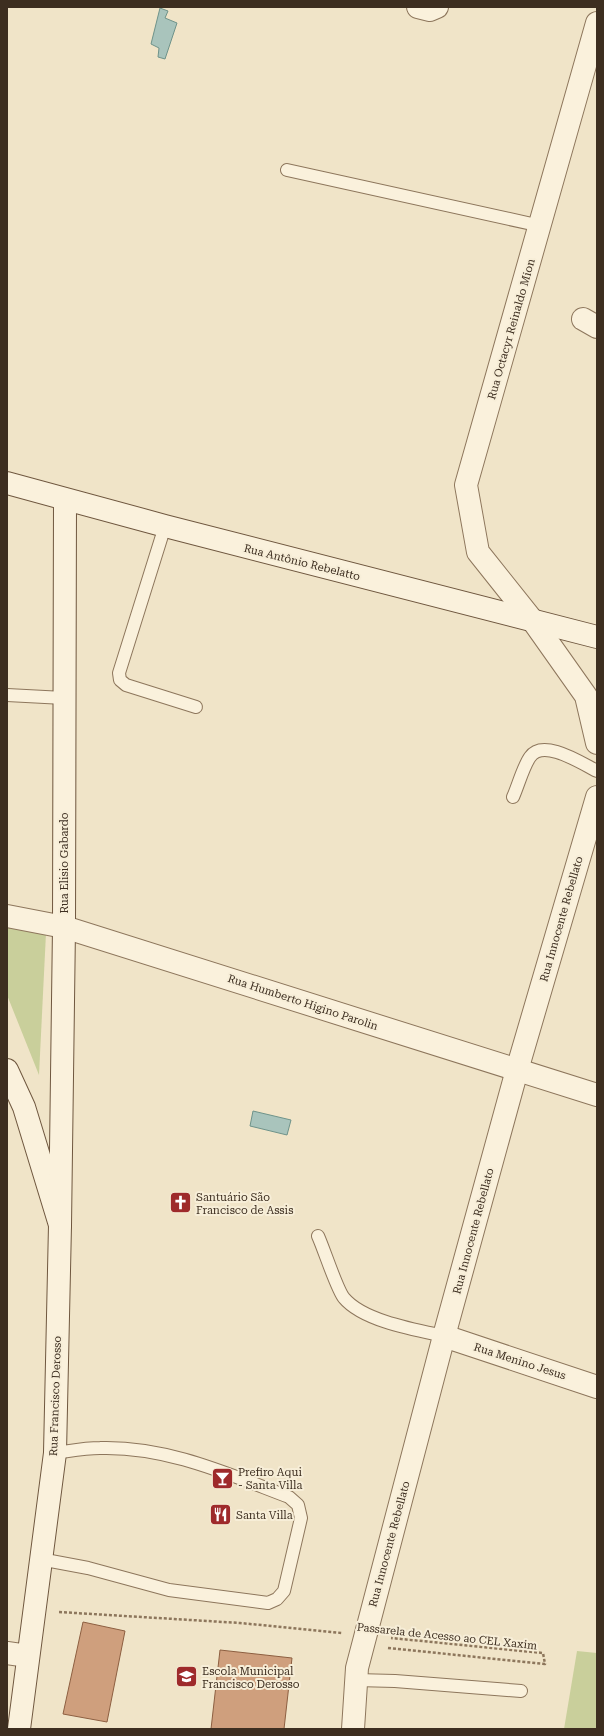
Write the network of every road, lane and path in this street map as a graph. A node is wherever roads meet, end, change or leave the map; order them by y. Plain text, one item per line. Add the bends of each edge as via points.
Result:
1 (418, 7) edge
2 (437, 7) edge
3 (596, 30) edge
4 (287, 170) dead end
5 (541, 226) junction
6 (7, 483) edge
7 (65, 500) junction
8 (165, 526) junction
9 (533, 621) junction
10 (597, 638) edge
11 (7, 695) edge
12 (64, 698) junction
13 (196, 707) dead end
14 (597, 743) edge
15 (597, 771) edge
16 (513, 797) dead end
17 (597, 797) edge
18 (7, 916) edge
19 (64, 926) junction
20 (7, 1070) edge
21 (517, 1070) junction
22 (597, 1095) edge
23 (60, 1226) junction
24 (318, 1236) dead end
25 (444, 1336) junction
26 (597, 1387) edge
27 (54, 1453) junction
28 (40, 1559) junction
29 (59, 1612) dead end
30 (349, 1634) dead end
31 (388, 1638) dead end
32 (18, 1654) edge
33 (356, 1674) junction
34 (521, 1691) dead end
35 (19, 1729) edge
36 (354, 1729) edge

1 - 2 street via 430,10
3 - 5 street, Rua Octacyr Reinaldo Mion
4 - 5 lane
5 - 9 street, Rua Octacyr Reinaldo Mion via 466,485 478,552
6 - 7 street, Rua Antônio Rebelatto
7 - 8 street, Rua Antônio Rebelatto
7 - 12 street, Rua Elisio Gabardo
8 - 9 street, Rua Antônio Rebelatto
8 - 13 lane via 119,673 120,680 126,685
9 - 10 street, Rua Antônio Rebelatto
9 - 14 street via 586,696
11 - 12 lane
12 - 19 street, Rua Elisio Gabardo
15 - 16 lane via 550,749 538,750 530,757
17 - 21 street, Rua Innocente Rebellato
18 - 19 street, Rua Humberto Higino Parolin
19 - 21 street, Rua Humberto Higino Parolin
19 - 23 street, Rua Elisio Gabardo
20 - 23 street, Rua Francisco Derosso via 24,1107
21 - 22 street, Rua Humberto Higino Parolin
21 - 25 street, Rua Innocente Rebellato
23 - 27 street, Rua Francisco Derosso
24 - 25 lane via 343,1298 357,1310 401,1327
25 - 26 street, Rua Menino Jesus
25 - 33 street, Rua Innocente Rebellato
27 - 28 street, Rua Francisco Derosso
27 - 28 lane via 101,1448 155,1452 196,1462 289,1497 298,1505 301,1518 284,1591 277,1599 268,1603 169,1590 88,1568
28 - 32 street, Rua Francisco Derosso
29 - 30 path, Passarela de Acesso ao CEL Xaxim via 240,1623
31 - 33 path, Passarela de Acesso ao CEL Xaxim via 543,1654 545,1664 381,1648
32 - 35 street, Rua Francisco Derosso
33 - 34 lane via 395,1681
33 - 36 street, Rua Innocente Rebellato

